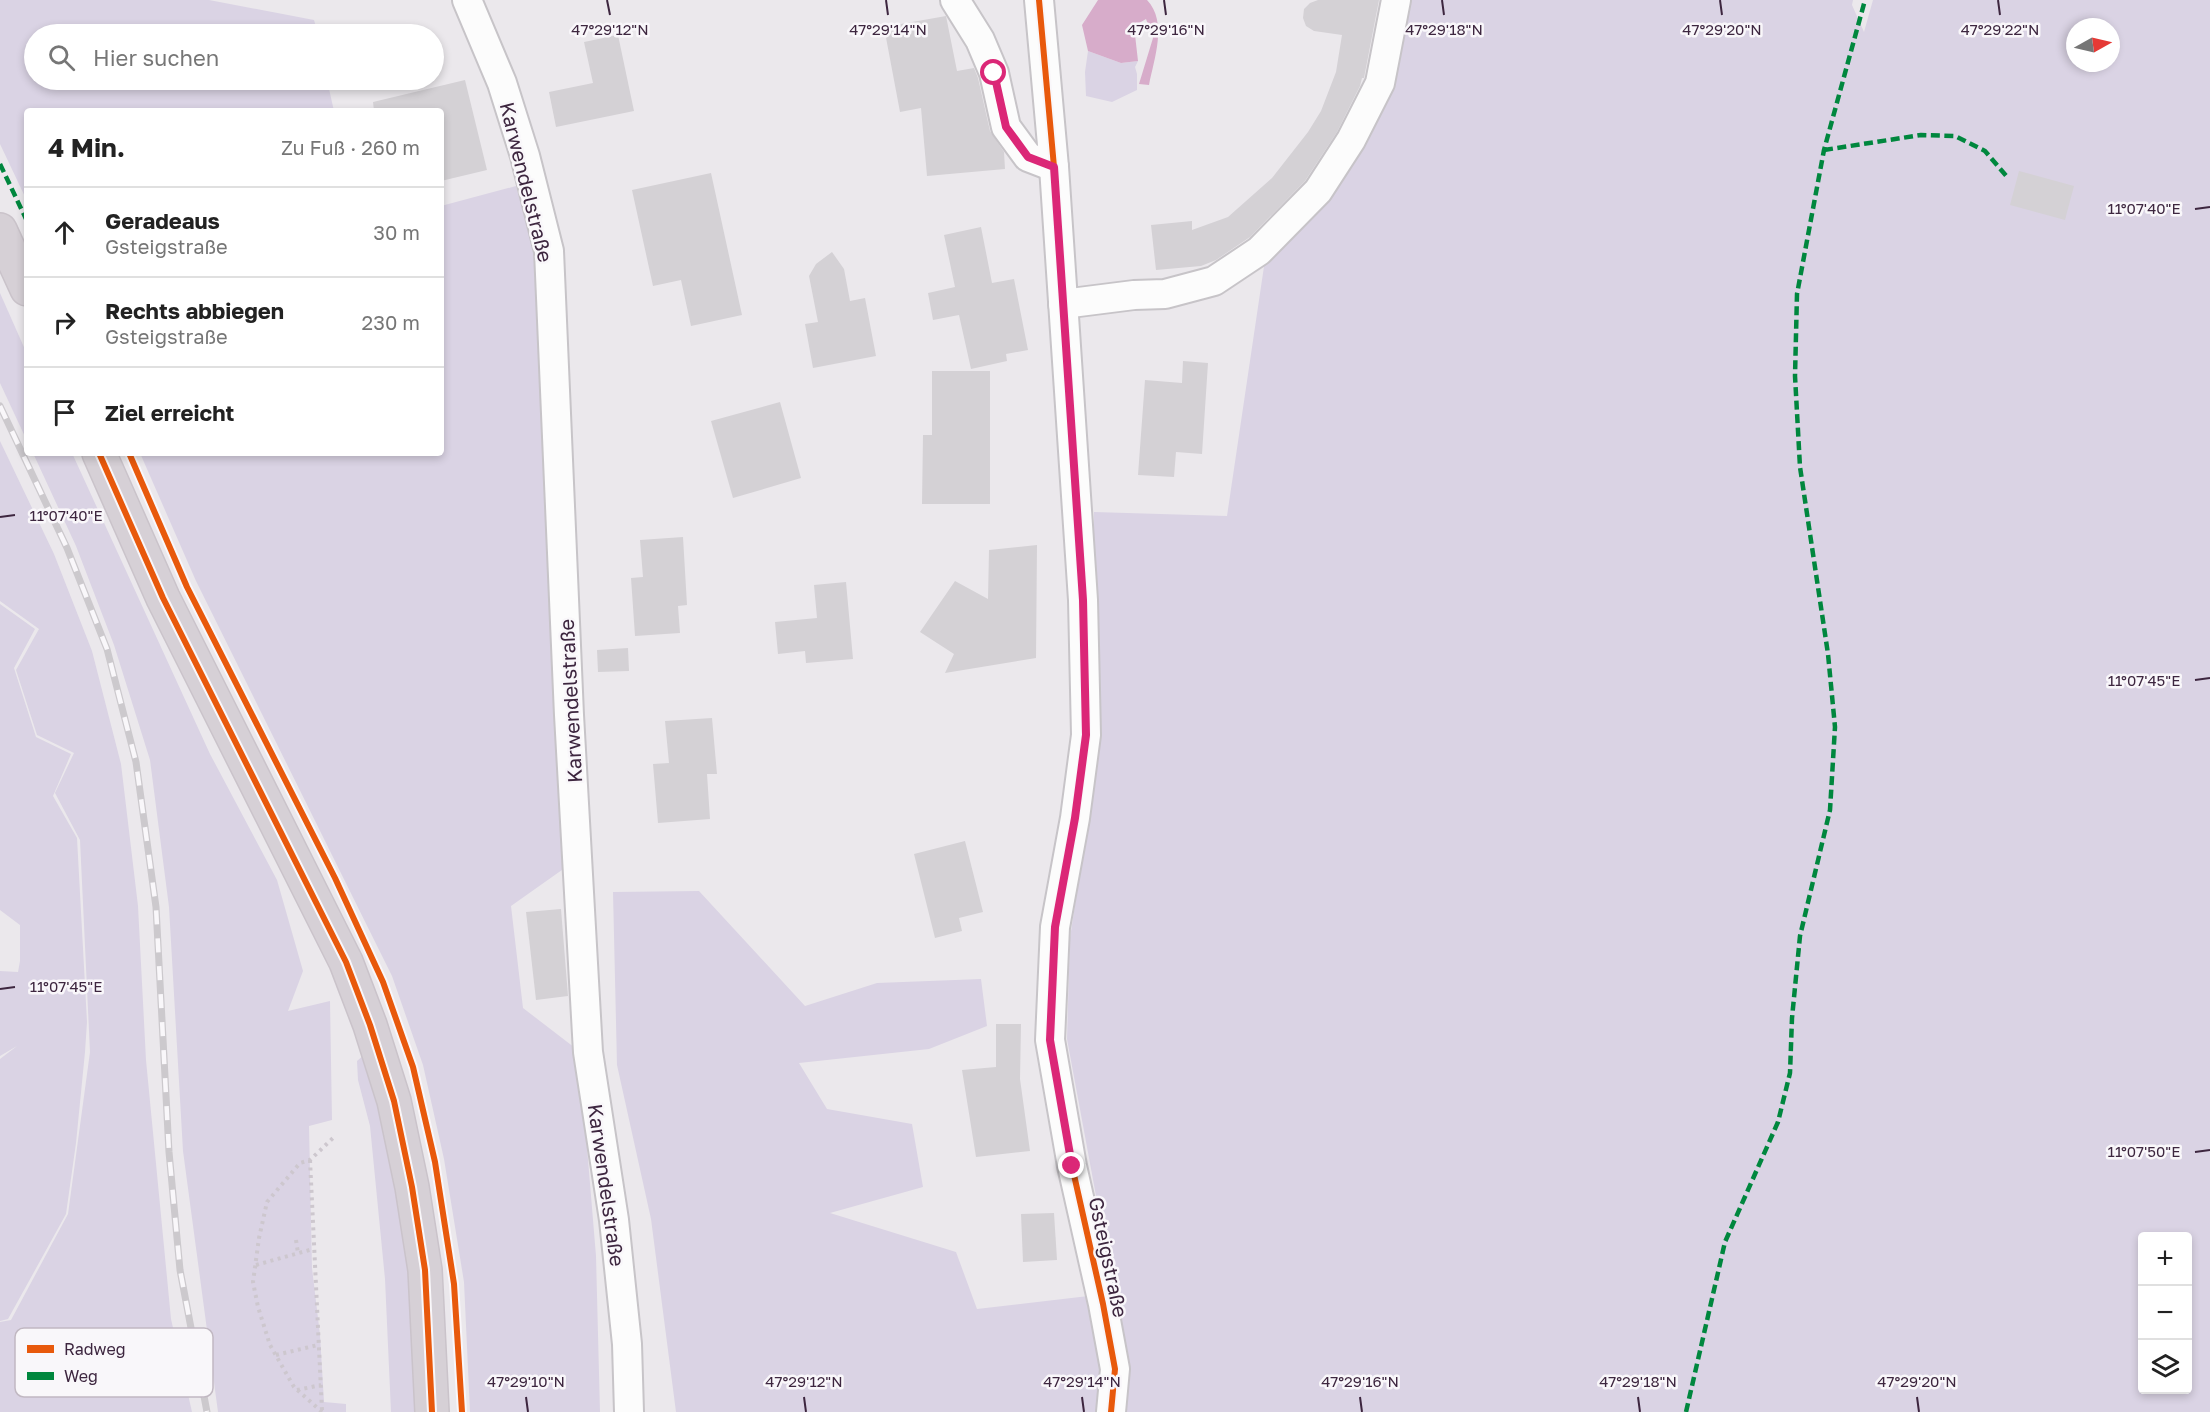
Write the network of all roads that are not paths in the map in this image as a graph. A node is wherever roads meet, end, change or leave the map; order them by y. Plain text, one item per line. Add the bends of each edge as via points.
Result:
1 (467, 0) edge
2 (955, 0) edge
3 (1039, 0) edge
4 (1396, 0) edge
5 (1054, 167) junction
6 (0, 230) edge
7 (24, 282) edge
8 (1064, 304) junction
9 (100, 456) edge
10 (432, 1412) edge
11 (629, 1412) edge
12 (1111, 1412) edge

1 - 11 street, Karwendelstraße via 502,83 549,251 588,1052 614,1220 627,1344
2 - 5 street via 980,40 994,73 1006,127 1028,157
3 - 5 street, Gsteigstraße
4 - 8 street via 1380,83 1351,140 1318,191 1259,251 1214,281 1165,294
5 - 8 street, Gsteigstraße
6 - 7 main road
8 - 12 street, Gsteigstraße via 1083,600 1086,735 1055,927 1050,1040 1114,1369
9 - 10 main road via 163,598 346,962 370,1025 394,1101 426,1270

